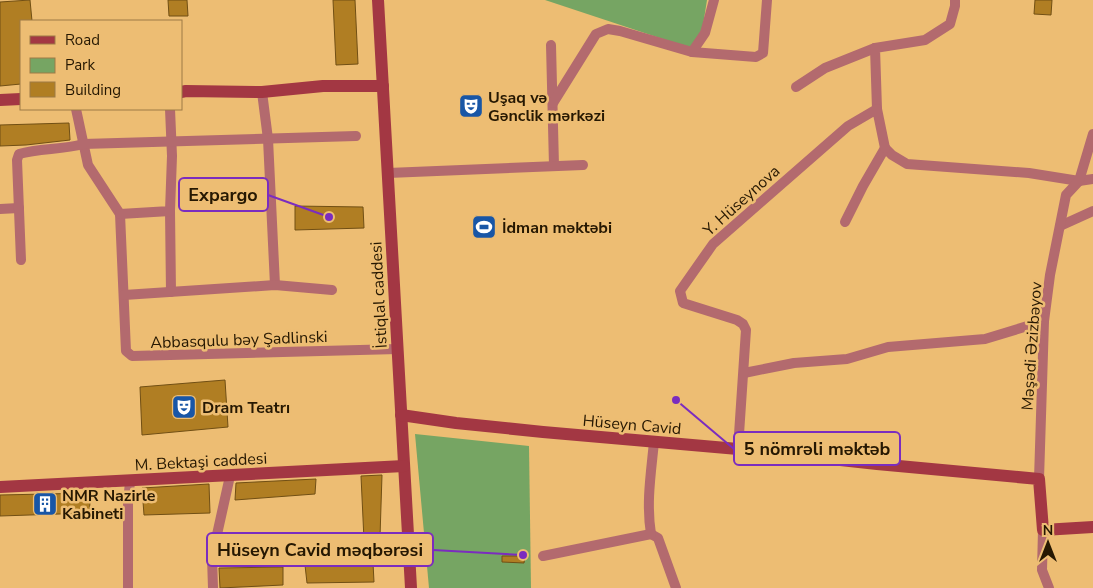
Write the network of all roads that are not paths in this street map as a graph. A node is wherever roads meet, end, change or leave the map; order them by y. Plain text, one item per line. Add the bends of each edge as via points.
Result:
1 (378, 0) edge
2 (714, 0) edge
3 (767, 0) edge
4 (955, 0) edge
5 (552, 45) dead end
6 (874, 48) junction
7 (692, 52) junction
8 (383, 86) junction
9 (796, 87) dead end
10 (182, 92) edge
11 (262, 92) junction
12 (20, 99) edge
13 (0, 100) edge
14 (553, 102) junction
15 (877, 109) junction
16 (76, 110) edge
17 (170, 110) edge
18 (1093, 134) edge
19 (356, 136) dead end
20 (268, 139) junction
21 (172, 142) junction
22 (83, 144) junction
23 (885, 148) junction
24 (583, 165) dead end
25 (554, 166) junction
26 (388, 173) junction
27 (1093, 179) edge
28 (1079, 181) junction
29 (0, 208) edge
30 (19, 208) junction
31 (170, 211) junction
32 (1093, 211) edge
33 (120, 214) junction
34 (845, 222) dead end
35 (1060, 226) junction
36 (21, 260) dead end
37 (275, 285) junction
38 (332, 290) dead end
39 (172, 292) junction
40 (124, 295) junction
41 (1044, 321) junction
42 (398, 349) junction
43 (744, 373) junction
44 (401, 415) junction
45 (654, 442) junction
46 (738, 449) junction
47 (404, 466) junction
48 (230, 476) junction
49 (1040, 479) junction
50 (130, 482) junction
51 (0, 487) edge
52 (1093, 527) edge
53 (1042, 530) junction
54 (651, 534) junction
55 (542, 556) dead end
56 (128, 588) edge
57 (213, 588) edge
58 (411, 588) edge
59 (676, 588) edge
60 (1049, 588) edge

1 - 8 main road, İstiqlal caddesi
2 - 7 street via 705,33
3 - 7 street via 763,53 756,57
4 - 6 street via 950,24 925,40
5 - 14 street
6 - 9 street via 825,68
6 - 15 street
7 - 14 street via 608,29 596,34
8 - 11 main road via 323,86
8 - 26 main road, İstiqlal caddesi
10 - 11 main road
11 - 20 street
12 - 13 main road
14 - 25 street
15 - 23 street
15 - 43 street, Y. Hüseynova via 848,126 713,244 680,291 683,303 743,324 746,330
16 - 22 street
17 - 21 street
18 - 28 street, Məşədi Əzizbəyov
19 - 20 street
20 - 21 street
20 - 37 street
21 - 22 street
21 - 31 street
22 - 30 street via 19,154
22 - 33 street via 88,165
23 - 28 street via 907,164 1029,172
23 - 34 street
24 - 25 street
25 - 26 street
26 - 42 main road, İstiqlal caddesi
27 - 28 street
28 - 35 street, Məşədi Əzizbəyov via 1066,195
29 - 30 street
30 - 36 street
31 - 33 street
31 - 39 street
32 - 35 street
33 - 40 street, Abbasqulu bəy Şadlinski
35 - 41 street, Məşədi Əzizbəyov
37 - 38 street
37 - 39 street
39 - 40 street
40 - 42 street, Abbasqulu bəy Şadlinski via 126,351 132,356
41 - 43 street via 985,339 898,345 847,359 794,363
41 - 49 street, Məşədi Əzizbəyov
42 - 44 main road, İstiqlal caddesi
43 - 46 street, Y. Hüseynova
44 - 45 main road, Hüseyn Cavid via 456,424
44 - 47 main road, İstiqlal caddesi
45 - 46 main road, Hüseyn Cavid
45 - 54 street via 648,496
46 - 49 main road, Hüseyn Cavid
47 - 48 main road, M. Bektaşi caddesi
47 - 58 main road, İstiqlal caddesi
48 - 50 main road, M. Bektaşi caddesi
48 - 57 street via 212,558
49 - 53 main road
50 - 51 main road, M. Bektaşi caddesi
50 - 56 street
52 - 53 main road
53 - 60 street via 1042,570
54 - 55 street
54 - 59 street via 658,538

